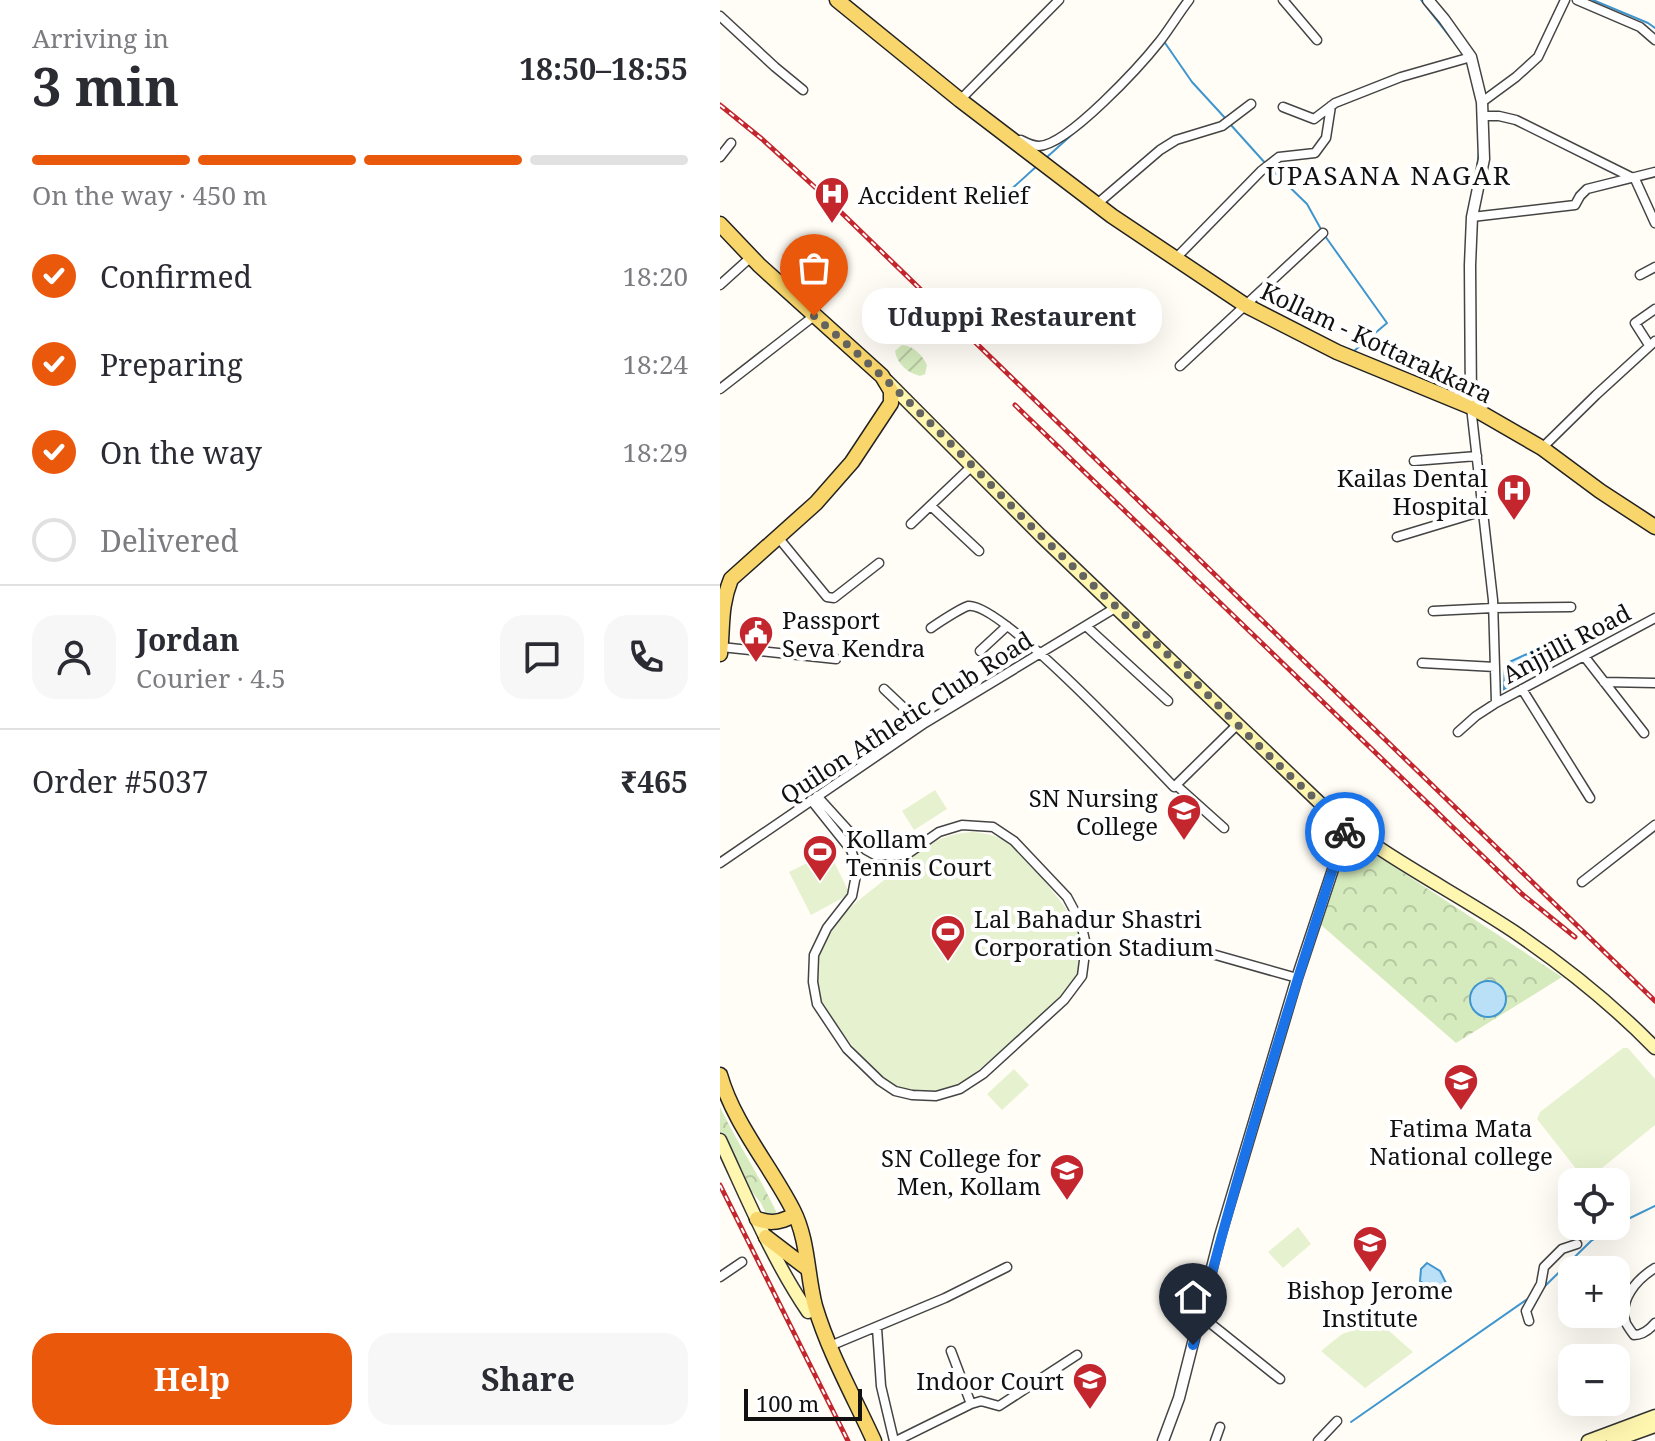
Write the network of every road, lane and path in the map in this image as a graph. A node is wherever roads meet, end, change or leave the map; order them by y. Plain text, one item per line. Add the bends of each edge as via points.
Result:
1 (838, 0) edge
2 (1059, 0) edge
3 (1189, 0) edge
4 (1283, 0) edge
5 (1428, 0) edge
6 (1565, 0) edge
7 (1577, 0) edge
8 (720, 16) edge
9 (1317, 40) dead end
10 (1655, 40) edge
11 (1471, 57) junction
12 (803, 90) dead end
13 (960, 100) junction
14 (1482, 102) junction
15 (1251, 104) dead end
16 (1331, 106) junction
17 (1283, 107) dead end
18 (1482, 116) junction
19 (1003, 133) junction
20 (731, 143) dead end
21 (720, 157) edge
22 (1655, 172) edge
23 (1635, 179) junction
24 (1097, 204) junction
25 (1472, 217) junction
26 (1655, 223) edge
27 (720, 224) edge
28 (1323, 233) dead end
29 (751, 257) junction
30 (1175, 259) junction
31 (1655, 267) edge
32 (1640, 275) dead end
33 (720, 285) edge
34 (1245, 305) junction
35 (1655, 309) edge
36 (814, 316) junction
37 (1652, 343) edge
38 (1180, 366) dead end
39 (882, 376) junction
40 (720, 389) edge
41 (909, 401) junction
42 (1471, 407) junction
43 (885, 414) junction
44 (1542, 448) junction
45 (1477, 456) junction
46 (1414, 461) dead end
47 (972, 466) junction
48 (931, 506) junction
49 (1483, 511) junction
50 (911, 524) dead end
51 (1655, 527) edge
52 (777, 536) junction
53 (1397, 537) dead end
54 (979, 551) dead end
55 (879, 563) dead end
56 (727, 573) edge
57 (720, 606) edge
58 (1571, 607) dead end
59 (1115, 608) junction
60 (1493, 608) junction
61 (1433, 611) dead end
62 (1655, 618) edge
63 (1007, 626) junction
64 (1086, 626) junction
65 (931, 628) dead end
66 (721, 647) edge
67 (980, 651) dead end
68 (1041, 653) junction
69 (720, 654) edge
70 (1584, 656) junction
71 (836, 659) dead end
72 (1422, 663) dead end
73 (1495, 667) junction
74 (1604, 682) junction
75 (1655, 683) edge
76 (884, 689) dead end
77 (1522, 689) junction
78 (1168, 701) dead end
79 (1496, 703) junction
80 (1238, 724) junction
81 (922, 725) junction
82 (1458, 732) dead end
83 (1644, 733) dead end
84 (1176, 785) junction
85 (814, 798) junction
86 (1590, 798) dead end
87 (1655, 825) edge
88 (1347, 827) junction
89 (1224, 828) dead end
90 (720, 863) edge
91 (1582, 882) dead end
92 (1191, 948) dead end
93 (1297, 978) junction
94 (1655, 1048) edge
95 (720, 1075) edge
96 (720, 1093) edge
97 (720, 1140) edge
98 (788, 1218) junction
99 (757, 1219) junction
100 (766, 1237) junction
101 (1577, 1244) dead end
102 (742, 1262) dead end
103 (803, 1265) junction
104 (1007, 1267) dead end
105 (1655, 1268) edge
106 (720, 1277) edge
107 (808, 1312) junction
108 (1200, 1315) junction
109 (1529, 1321) dead end
110 (1655, 1323) edge
111 (877, 1328) junction
112 (830, 1346) junction
113 (951, 1351) dead end
114 (1077, 1355) dead end
115 (1280, 1379) dead end
116 (971, 1404) junction
117 (1655, 1416) edge
118 (1337, 1421) dead end
119 (1655, 1426) edge
120 (1220, 1427) dead end
121 (1639, 1437) edge
122 (865, 1441) edge
123 (874, 1441) edge
124 (895, 1441) edge
125 (1163, 1441) edge
126 (1215, 1441) edge
127 (1318, 1441) edge
128 (1588, 1441) edge
129 (1613, 1441) edge

1 - 13 main road, Kollam - Kottarakkara
2 - 13 street
3 - 19 street via 1123,83 1064,134 1037,146
4 - 9 street
5 - 11 street
6 - 14 street via 1538,57
7 - 10 street via 1640,27
8 - 12 street
11 - 14 street
11 - 16 street via 1401,77
13 - 19 main road, Kollam - Kottarakkara
14 - 18 street
15 - 24 street via 1222,126 1160,150
16 - 17 street via 1314,119
16 - 30 street via 1326,138 1315,153 1279,157
18 - 23 street via 1516,120
18 - 25 street via 1484,159
19 - 24 main road, Kollam - Kottarakkara
20 - 21 street
22 - 23 street
23 - 25 street via 1587,189 1575,205
23 - 26 street
24 - 30 main road, Kollam - Kottarakkara
25 - 42 street
27 - 29 main road
28 - 34 street
29 - 33 street
29 - 36 main road
30 - 34 main road, Kollam - Kottarakkara
31 - 32 street
34 - 38 street
34 - 42 main road, Kollam - Kottarakkara via 1337,352
35 - 37 street via 1635,323
36 - 39 main road
36 - 40 street
37 - 44 street
39 - 41 main road
39 - 43 main road via 892,398
41 - 43 main road
41 - 47 main road
42 - 44 main road, Kollam - Kottarakkara
42 - 45 street
43 - 52 main road via 829,490
44 - 51 main road, Kollam - Kottarakkara
45 - 46 street
45 - 49 street
47 - 48 street
47 - 59 main road
48 - 50 street
48 - 54 street
49 - 53 street
49 - 60 street
52 - 55 street via 827,597 834,598
52 - 56 main road
56 - 57 main road via 731,579
57 - 66 main road
58 - 60 street
59 - 64 street, Quilon Athletic Club Road
59 - 80 main road
60 - 61 street
60 - 73 street
62 - 70 street, Anjjilli Road
63 - 65 street via 967,606
63 - 67 street
63 - 68 street
64 - 68 street, Quilon Athletic Club Road
64 - 78 street
66 - 69 main road
66 - 71 street
68 - 81 street, Quilon Athletic Club Road
68 - 84 street
70 - 74 street
70 - 77 street, Anjjilli Road
72 - 73 street
73 - 79 street
74 - 75 street
74 - 83 street
76 - 81 street
77 - 79 street, Anjjilli Road
77 - 86 street
79 - 82 street, Anjjilli Road
80 - 84 street
80 - 88 main road
81 - 85 street, Quilon Athletic Club Road
84 - 89 street
85 - 85 street via 875,855 906,855 939,832 962,825 993,827 1051,879 1081,923 1086,945 1082,976 1064,1000 960,1089 936,1096 895,1091 847,1049 817,1004 814,955 852,896 856,875 851,850
85 - 90 street, Quilon Athletic Club Road
87 - 91 street
88 - 93 street
88 - 94 main road via 1514,932 1594,992
92 - 93 street
93 - 108 street
95 - 103 main road via 794,1211
96 - 98 main road
97 - 99 main road
98 - 99 main road
98 - 103 main road
99 - 100 main road
100 - 103 main road
100 - 107 main road
101 - 109 street via 1562,1249 1544,1267 1526,1311
102 - 106 street
103 - 107 main road
103 - 112 main road
104 - 111 street
105 - 110 street via 1635,1283 1625,1310 1634,1335
107 - 122 main road
108 - 115 street
108 - 125 street
111 - 112 street
111 - 124 street via 881,1386
112 - 123 main road
113 - 116 street
114 - 116 street via 999,1406
116 - 124 street
117 - 128 main road
118 - 127 street
119 - 121 main road
120 - 126 street
121 - 129 main road

